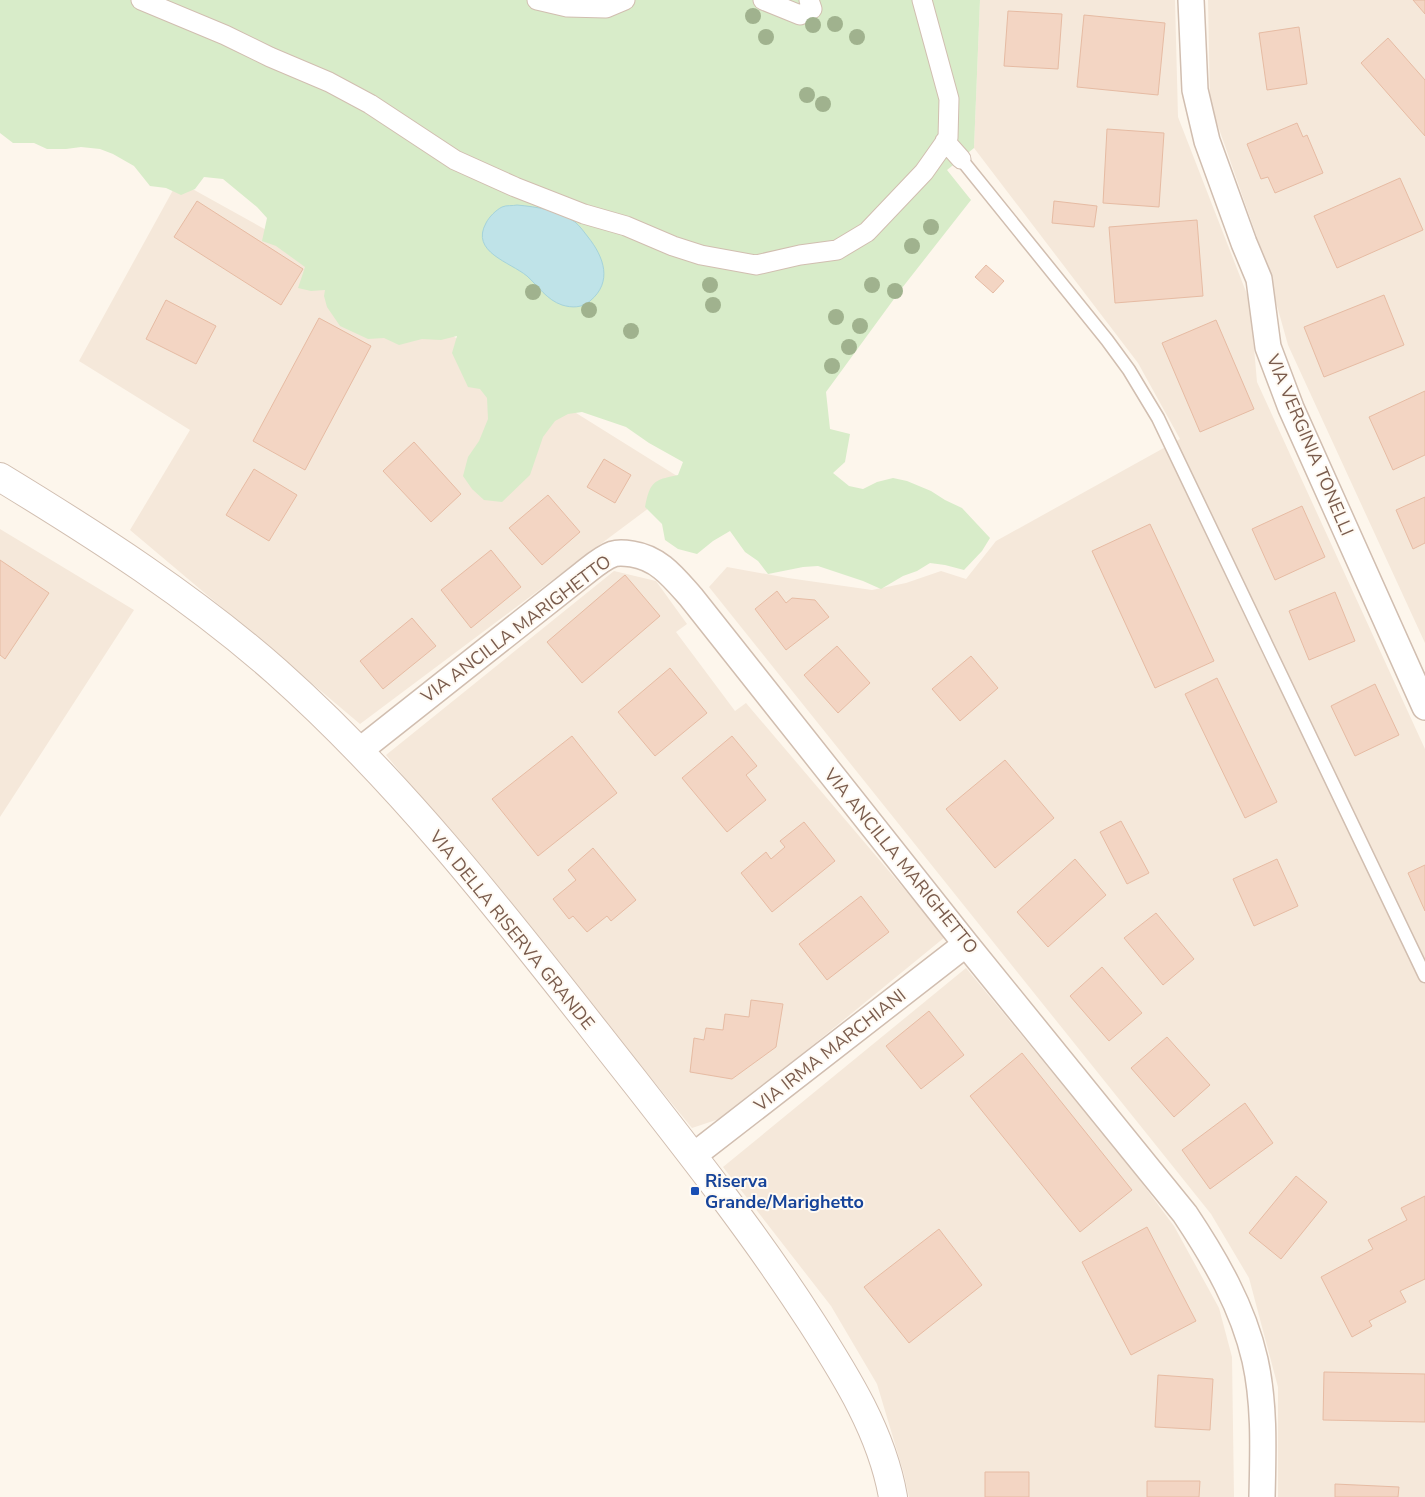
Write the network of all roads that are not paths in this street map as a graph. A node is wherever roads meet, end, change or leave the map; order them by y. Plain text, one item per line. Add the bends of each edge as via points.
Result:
1 (141, 0) edge
2 (537, 0) edge
3 (624, 0) edge
4 (763, 0) edge
5 (809, 0) edge
6 (922, 0) edge
7 (1191, 0) edge
8 (945, 142) junction
9 (961, 159) joint
10 (0, 477) edge
11 (1425, 707) edge
12 (359, 751) junction
13 (966, 944) junction
14 (1425, 976) edge
15 (693, 1156) junction
16 (893, 1497) edge
17 (1262, 1497) edge

1 - 8 street via 329,82 370,104 455,160 515,187 673,246 701,255 756,265 837,250 867,232 924,172
2 - 3 street via 567,7 606,8
4 - 5 street via 800,15 812,9
6 - 8 street via 949,99 948,138
7 - 11 street, VIA VERGINIA TONELLI via 1195,90 1207,141 1259,280 1268,347 1291,408
8 - 9 street
9 - 14 lane via 1107,340 1158,418
10 - 12 street, VIA DELLA RISERVA GRANDE via 88,531 209,616 278,673
12 - 13 street, VIA ANCILLA MARIGHETTO via 601,561 623,552 636,554 670,573 691,597
12 - 15 street, VIA DELLA RISERVA GRANDE via 443,844 524,942
13 - 15 street, VIA IRMA MARCHIANI
13 - 17 street, VIA ANCILLA MARIGHETTO via 1185,1214 1213,1257 1236,1304 1256,1361 1262,1417
15 - 16 street, VIA DELLA RISERVA GRANDE via 780,1273 838,1364 871,1426

